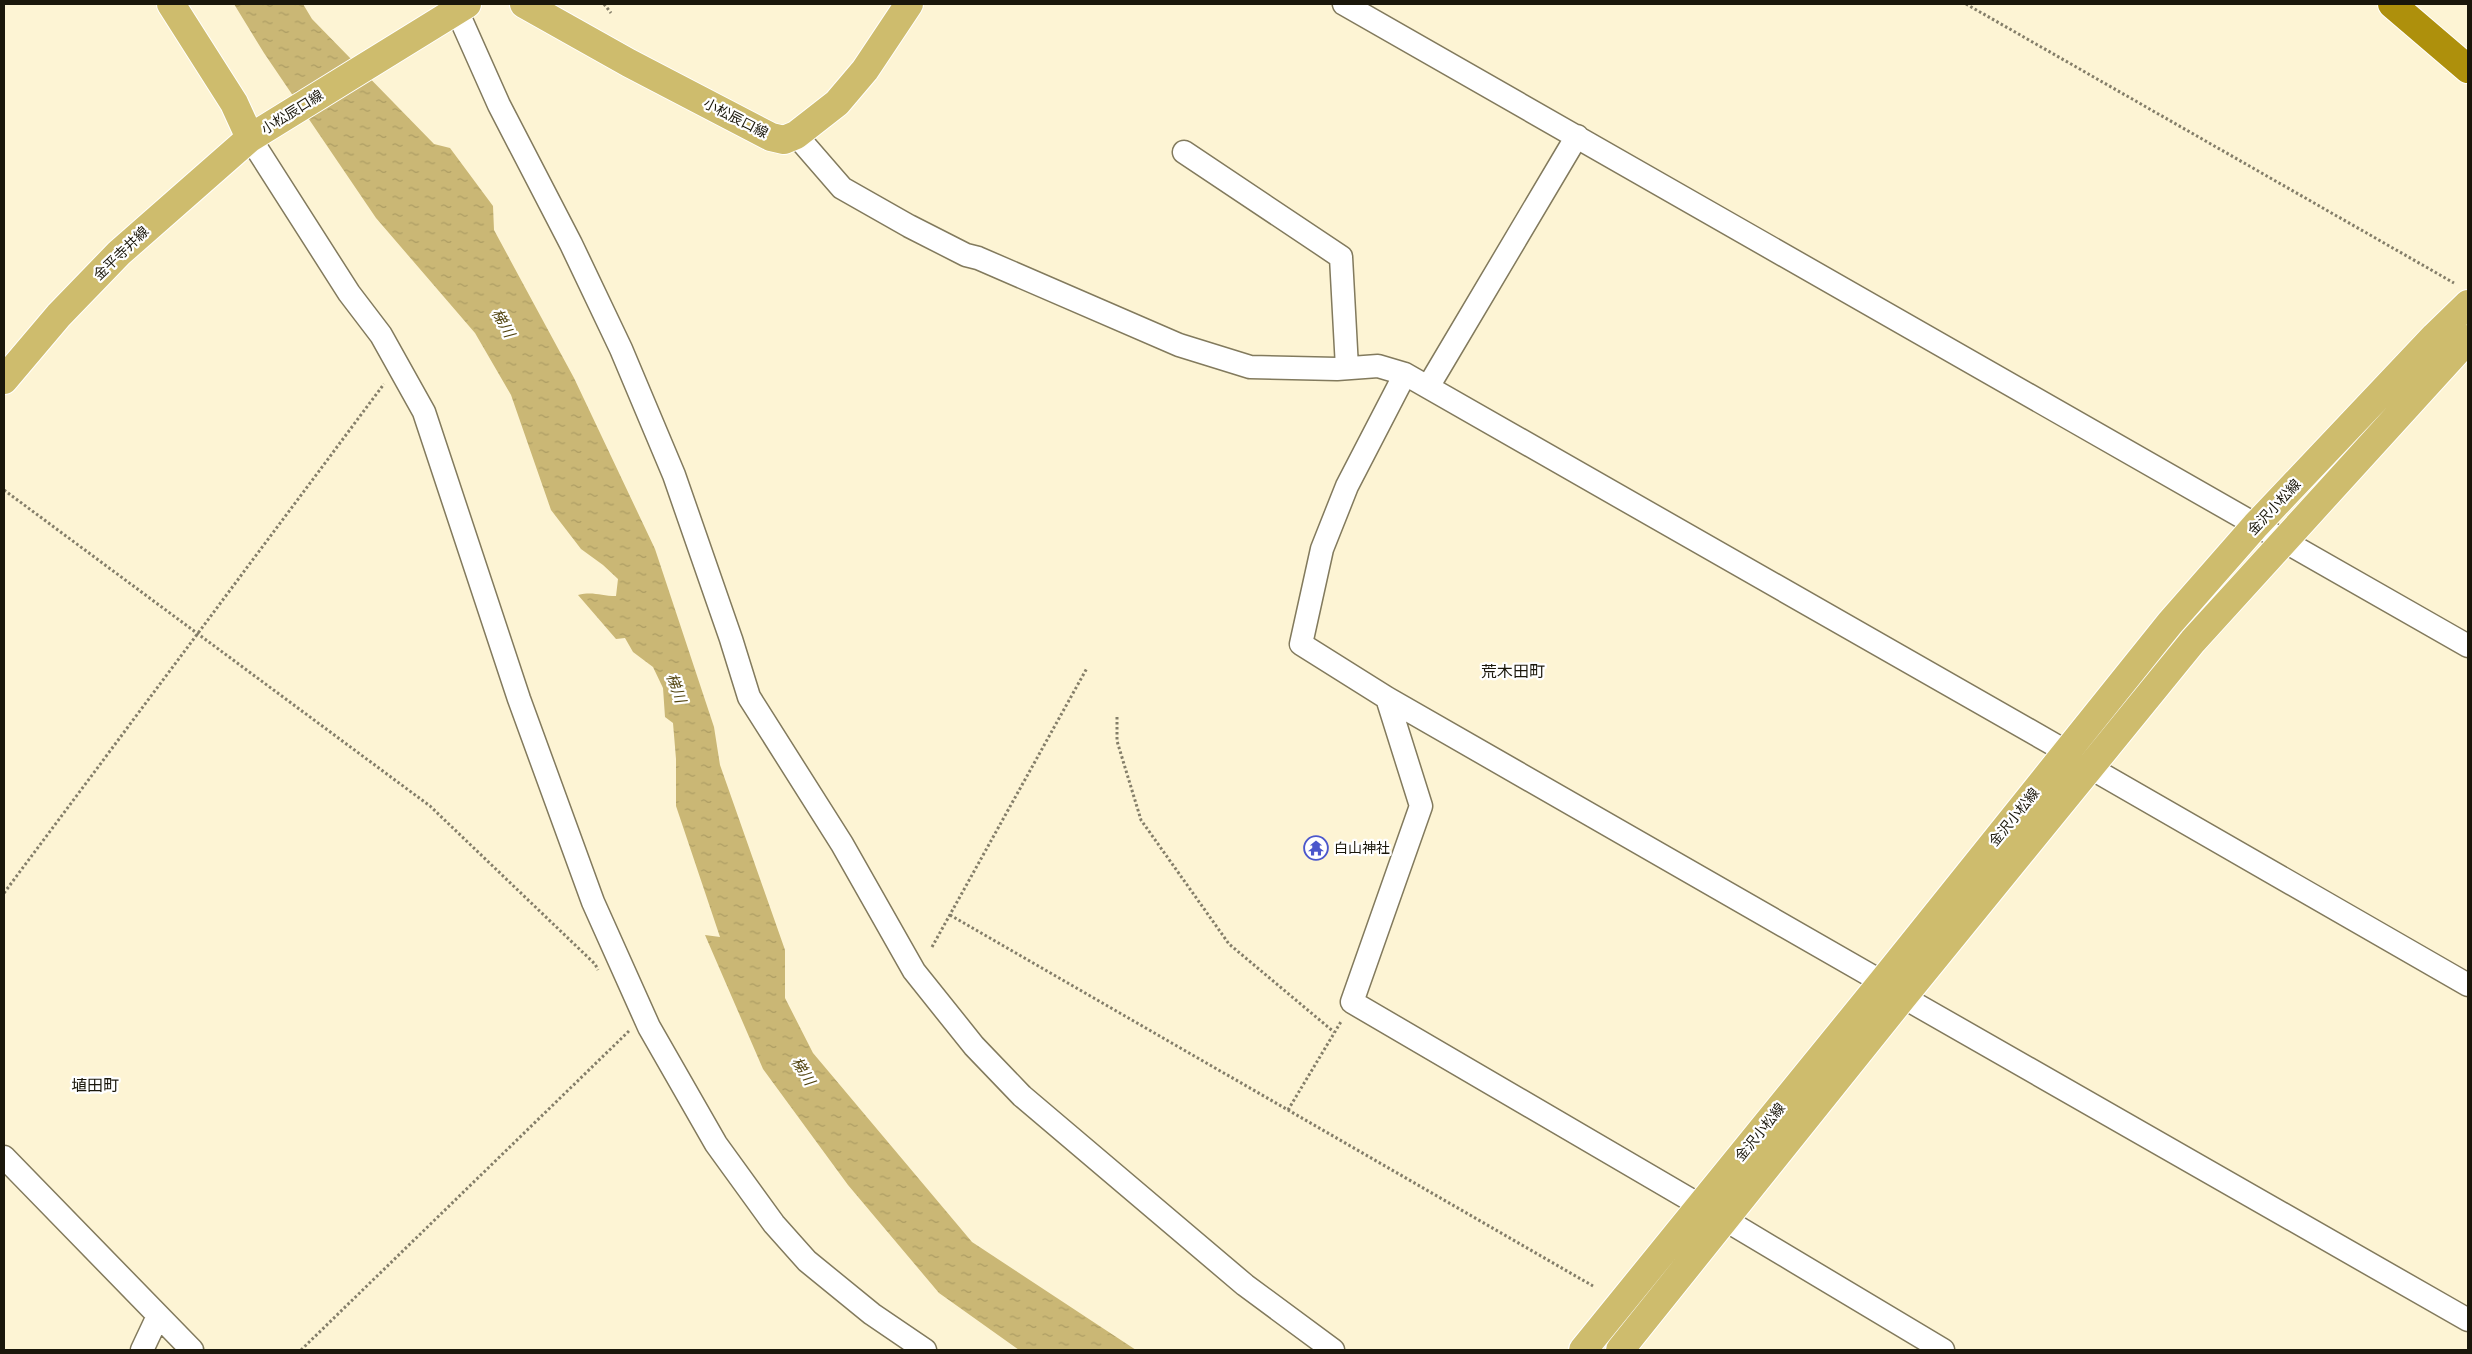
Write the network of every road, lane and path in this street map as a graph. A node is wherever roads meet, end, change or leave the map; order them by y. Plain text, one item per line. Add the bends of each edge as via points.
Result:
1 (171, 4) edge
2 (524, 4) edge
3 (604, 4) edge
4 (908, 4) edge
5 (1344, 4) edge
6 (1966, 4) edge
7 (2392, 4) edge
8 (457, 7) edge
9 (611, 13) dead end
10 (2468, 69) edge
11 (796, 135) junction
12 (254, 136) junction
13 (1577, 136) junction
14 (1184, 152) dead end
15 (2461, 293) edge
16 (2468, 339) edge
17 (398, 366) junction
18 (1347, 368) junction
19 (1405, 374) junction
20 (4, 380) edge
21 (1428, 387) junction
22 (4, 490) edge
23 (2256, 525) junction
24 (2286, 541) junction
25 (196, 634) junction
26 (2468, 646) edge
27 (1087, 668) dead end
28 (1387, 698) junction
29 (1117, 718) dead end
30 (2067, 752) junction
31 (2090, 767) junction
32 (4, 893) edge
33 (950, 915) junction
34 (932, 947) dead end
35 (599, 972) dead end
36 (2468, 985) edge
37 (1893, 990) junction
38 (1352, 1002) junction
39 (625, 1022) dead end
40 (1334, 1032) junction
41 (1288, 1110) junction
42 (4, 1157) edge
43 (1701, 1206) junction
44 (1724, 1219) junction
45 (1593, 1286) dead end
46 (158, 1316) junction
47 (2468, 1320) edge
48 (142, 1350) edge
49 (192, 1350) edge
50 (301, 1350) edge
51 (925, 1350) edge
52 (1332, 1350) edge
53 (1583, 1350) edge
54 (1620, 1350) edge
55 (1943, 1350) edge

1 - 12 main road, 小松辰口線
2 - 11 main road, 小松辰口線 via 772,137 784,140
3 - 9 path
4 - 11 main road via 853,86
5 - 13 street
6 - 15 path
7 - 10 highway
8 - 12 main road, 小松辰口線
8 - 52 street via 499,105 625,358 674,476 732,639 749,697 842,844 914,971 974,1046 1022,1096 1245,1285
11 - 18 street via 842,188 966,255 1179,345 1250,367
12 - 17 street
12 - 20 main road, 金平寺井線 via 119,253 59,315
13 - 21 street
13 - 23 street
14 - 18 street via 1341,258
15 - 23 main road, 金沢小松線 via 2434,336
16 - 24 main road, 金沢小松線
17 - 25 path
17 - 51 street via 424,412 519,699 592,902 649,1027 716,1144 774,1224 807,1261 872,1314
18 - 19 street via 1378,366
19 - 21 street
19 - 28 street via 1348,486 1322,550 1301,644
21 - 30 street
22 - 25 path
23 - 24 street
23 - 30 main road, 金沢小松線 via 2170,623
24 - 26 street
24 - 31 main road, 金沢小松線 via 2193,641
25 - 32 path
25 - 35 path via 430,806 595,964
27 - 33 path
28 - 37 street
28 - 38 street via 1421,806
29 - 40 path via 1117,741 1140,820 1229,944
30 - 31 street
30 - 37 main road, 金沢小松線
31 - 36 street
31 - 37 main road, 金沢小松線
33 - 34 path
33 - 41 path
37 - 43 main road, 金沢小松線
37 - 44 main road, 金沢小松線
37 - 47 street
38 - 40 path
38 - 43 street
39 - 50 path via 630,1030
40 - 41 path
41 - 45 path
42 - 46 street
43 - 53 main road, 金沢小松線
44 - 54 main road, 金沢小松線
44 - 55 street
46 - 48 street
46 - 49 street

